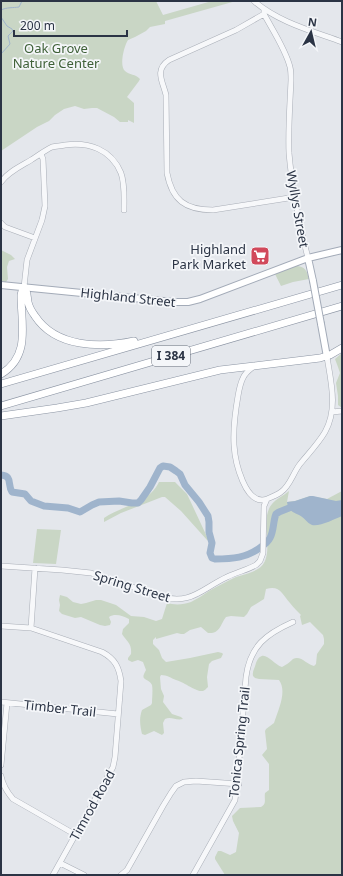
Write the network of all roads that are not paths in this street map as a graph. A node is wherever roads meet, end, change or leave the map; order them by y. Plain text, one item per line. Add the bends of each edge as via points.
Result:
1 (254, 1) edge
2 (264, 12) junction
3 (342, 42) edge
4 (41, 154) junction
5 (1, 182) edge
6 (295, 197) junction
7 (124, 210) dead end
8 (1, 223) edge
9 (35, 238) junction
10 (342, 250) edge
11 (308, 258) junction
12 (1, 285) edge
13 (342, 285) edge
14 (24, 288) junction
15 (342, 306) edge
16 (168, 335) junction
17 (342, 348) edge
18 (327, 357) junction
19 (256, 366) junction
20 (1, 374) edge
21 (1, 384) edge
22 (1, 406) edge
23 (342, 411) edge
24 (332, 412) junction
25 (1, 416) edge
26 (267, 499) junction
27 (1, 566) edge
28 (35, 568) junction
29 (293, 622) dead end
30 (1, 626) edge
31 (31, 628) junction
32 (1, 702) edge
33 (7, 703) junction
34 (118, 714) junction
35 (1, 765) edge
36 (1, 776) edge
37 (239, 784) junction
38 (76, 835) junction
39 (60, 862) junction
40 (54, 875) edge
41 (84, 875) edge
42 (122, 875) edge
43 (194, 875) edge

1 - 2 street
2 - 3 street
2 - 6 street, Wyllys Street via 290,68 289,151
2 - 6 street via 236,30 169,60 162,66 160,76 166,95 167,173 173,193 180,201 201,210
4 - 5 street
4 - 7 street via 52,147 83,144 106,153 121,173
4 - 9 street via 45,206
6 - 11 street, Wyllys Street
8 - 9 street via 5,227
9 - 14 street via 26,262
10 - 11 main road, Highland Street
11 - 14 main road, Highland Street via 188,302
11 - 18 main road, Wyllys Street, bridge
12 - 14 main road, Highland Street
13 - 16 highway, I 384
14 - 16 highway via 30,308 42,325 50,332 68,340 82,344 104,345
14 - 20 highway via 21,295 21,348 18,357
15 - 22 highway, I 384
16 - 21 highway, I 384
17 - 18 highway
18 - 19 highway
18 - 24 street, Wyllys Street via 332,385
19 - 25 highway via 210,372 86,403
19 - 26 street via 242,379 234,421 234,446 244,484 255,498 263,501
23 - 24 street
24 - 26 street via 324,433 299,465 287,486 281,493
26 - 28 street, Spring Street via 264,506 264,545 262,556 256,565 226,577 195,596 168,599 91,573
27 - 28 street, Spring Street
28 - 31 street
29 - 37 street, Tonica Spring Trail via 269,634 255,650 249,662
30 - 31 street, Timrod Road
31 - 34 street, Timrod Road via 110,656 120,672
32 - 33 street, Timber Trail
33 - 34 street, Timber Trail
33 - 35 street
34 - 38 street, Timrod Road via 113,767
36 - 38 street via 13,799
37 - 42 street via 196,781 176,786
37 - 43 street, Tonica Spring Trail via 235,800
38 - 39 street, Timrod Road
39 - 40 street, Timrod Road
39 - 41 street

